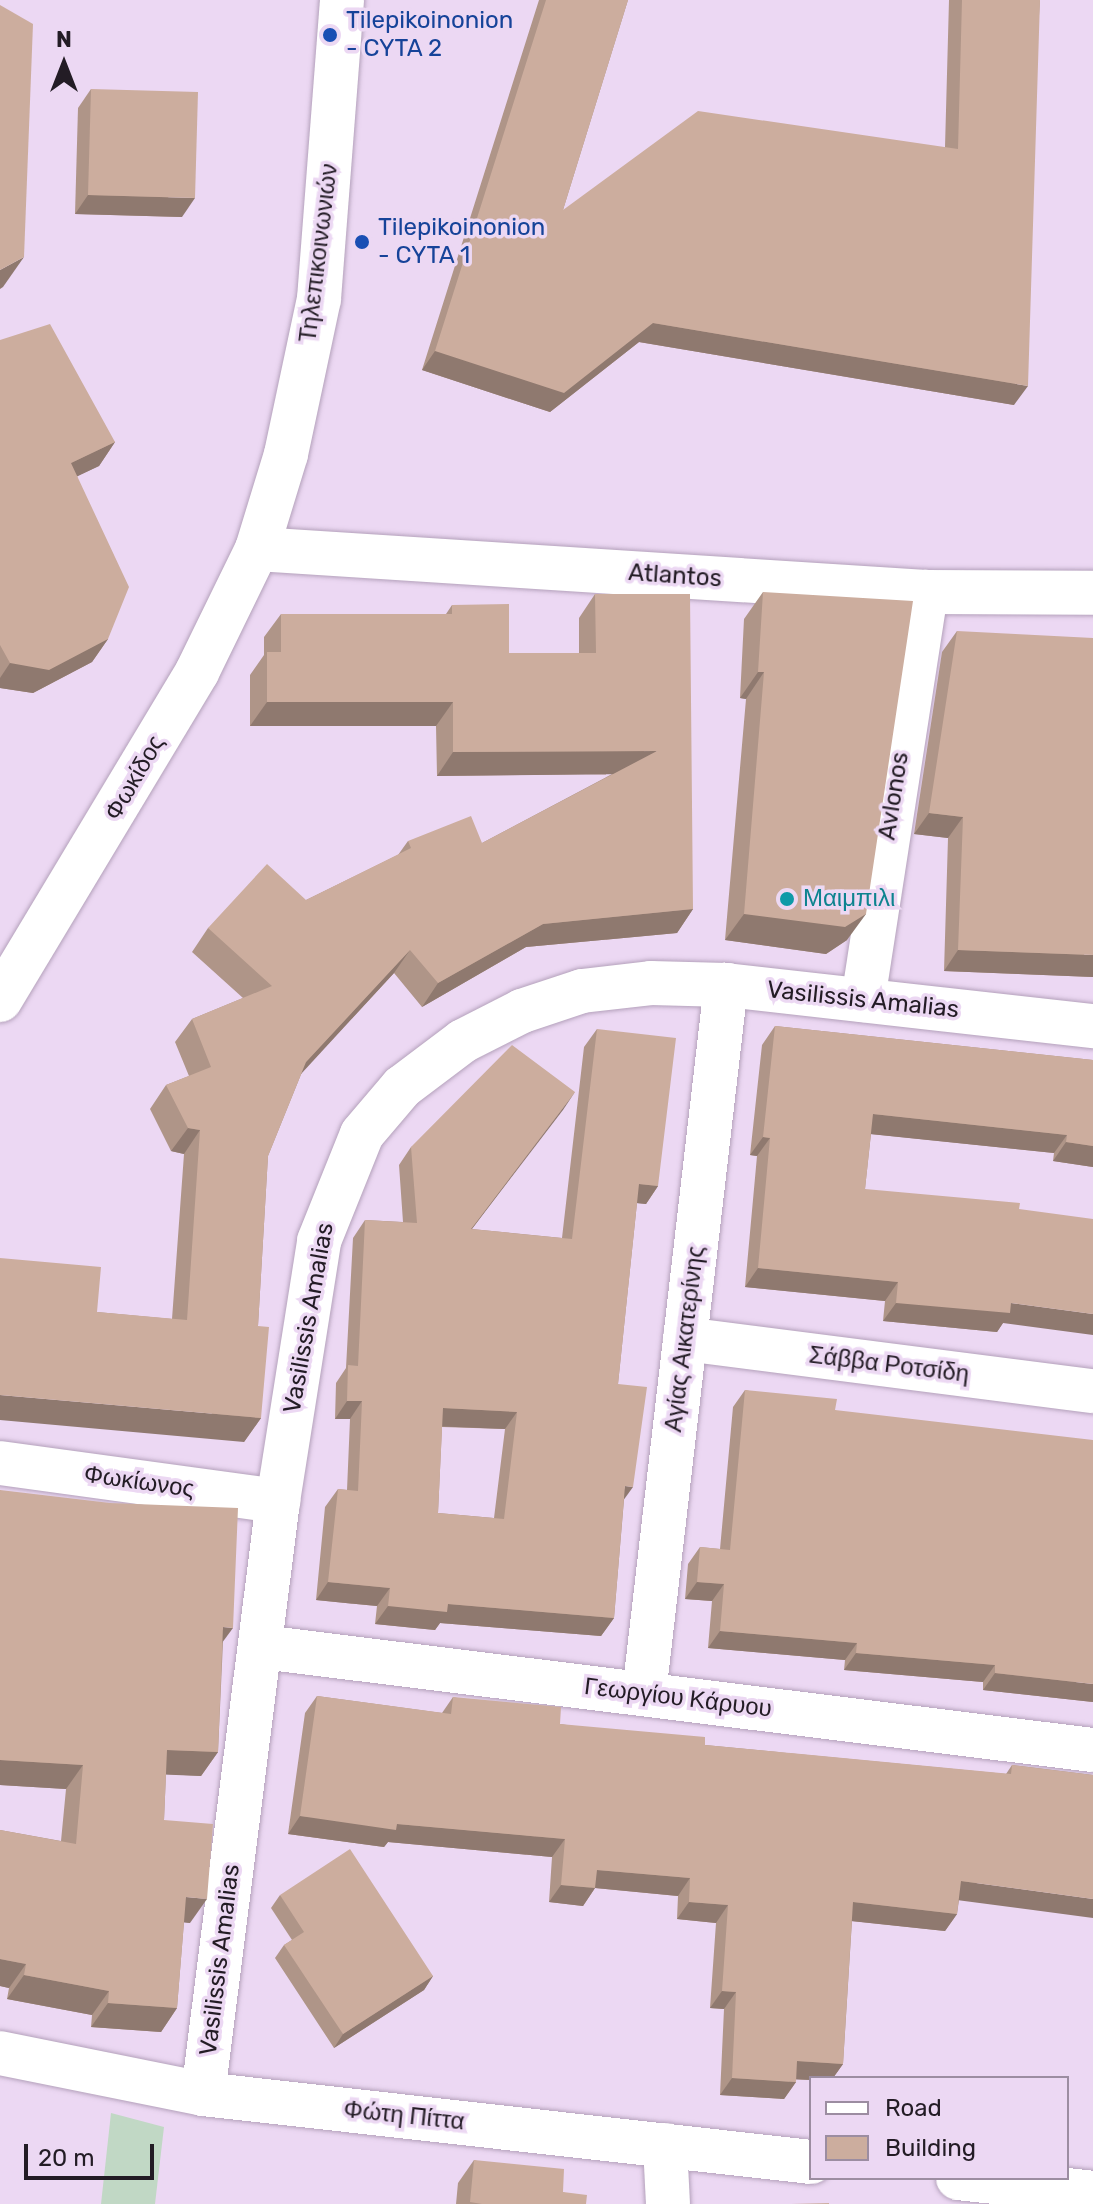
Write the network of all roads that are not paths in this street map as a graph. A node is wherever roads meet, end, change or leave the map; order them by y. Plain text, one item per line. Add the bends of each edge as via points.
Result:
1 (342, 0) edge
2 (257, 549) junction
3 (926, 592) junction
4 (1093, 593) edge
5 (726, 985) junction
6 (0, 1000) edge
7 (863, 1000) junction
8 (1093, 1026) edge
9 (685, 1339) junction
10 (1093, 1391) edge
11 (0, 1463) edge
12 (278, 1501) junction
13 (262, 1647) junction
14 (644, 1694) junction
15 (1093, 1750) edge
16 (0, 2053) edge
17 (203, 2094) junction
18 (665, 2145) junction
19 (809, 2162) edge
20 (968, 2180) edge
21 (1093, 2193) edge
22 (1051, 2196) edge
23 (668, 2204) edge

1 - 2 street, Τηλεπικοινωνιών via 319,299 286,454
2 - 3 street, Atlantos
2 - 6 street, Φωκίδος via 197,672
3 - 4 street, Atlantos
3 - 7 street, Avlonos
5 - 7 street, Vasilissis Amalias
5 - 9 street, Αγίας Αικατερίνης
5 - 12 street, Vasilissis Amalias via 651,983 582,991 522,1011 463,1041 402,1087 362,1134 319,1241
7 - 8 street, Vasilissis Amalias
9 - 10 street, Σάββα Ροτσίδη
9 - 14 street, Αγίας Αικατερίνης
11 - 12 street, Φωκίωνος
12 - 13 street, Vasilissis Amalias
13 - 14 street, Γεωργίου Κάρυου
13 - 17 street, Vasilissis Amalias
14 - 15 street, Γεωργίου Κάρυου
16 - 17 street, Φώτη Πίττα
17 - 18 street, Φώτη Πίττα
18 - 19 street, Φώτη Πίττα
18 - 23 street
20 - 22 street
21 - 22 street

